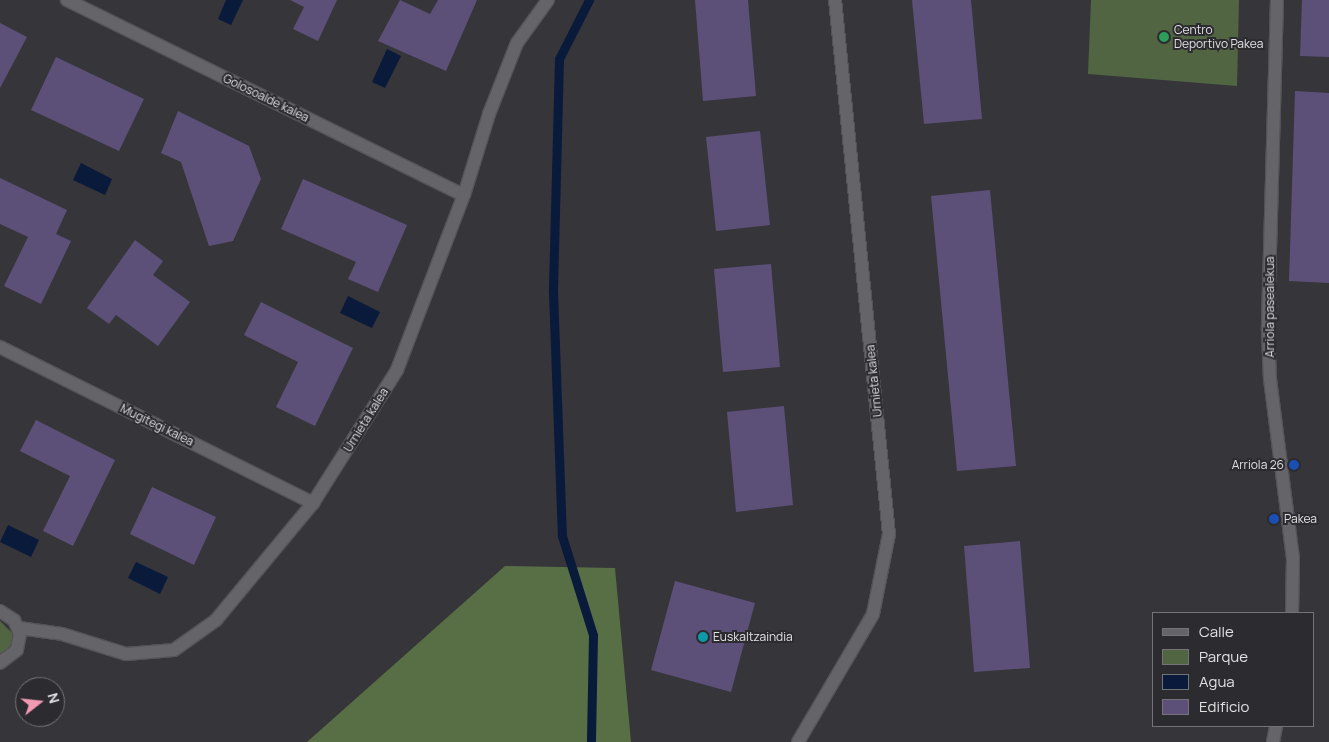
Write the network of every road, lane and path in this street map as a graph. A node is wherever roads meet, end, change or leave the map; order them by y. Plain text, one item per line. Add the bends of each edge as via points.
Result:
1 (67, 0) edge
2 (548, 0) edge
3 (835, 0) edge
4 (1276, 0) edge
5 (464, 195) junction
6 (0, 347) edge
7 (313, 503) junction
8 (0, 611) edge
9 (1292, 612) edge
10 (19, 628) junction
11 (0, 663) edge
12 (1276, 727) edge
13 (798, 742) edge
14 (1274, 742) edge

1 - 5 street, Golosoalde kalea
2 - 5 street, Urnieta kalea via 517,43 489,114
3 - 13 street, Urnieta kalea via 890,534 873,614
4 - 9 street, Arriola pasealekua via 1268,330 1270,379 1293,558
5 - 7 street, Urnieta kalea via 397,370
6 - 7 street, Mugitegi kalea
7 - 10 street, Urnieta kalea via 216,620 174,650 126,654 62,634
8 - 10 street via 10,616
10 - 11 street via 17,650
12 - 14 street

